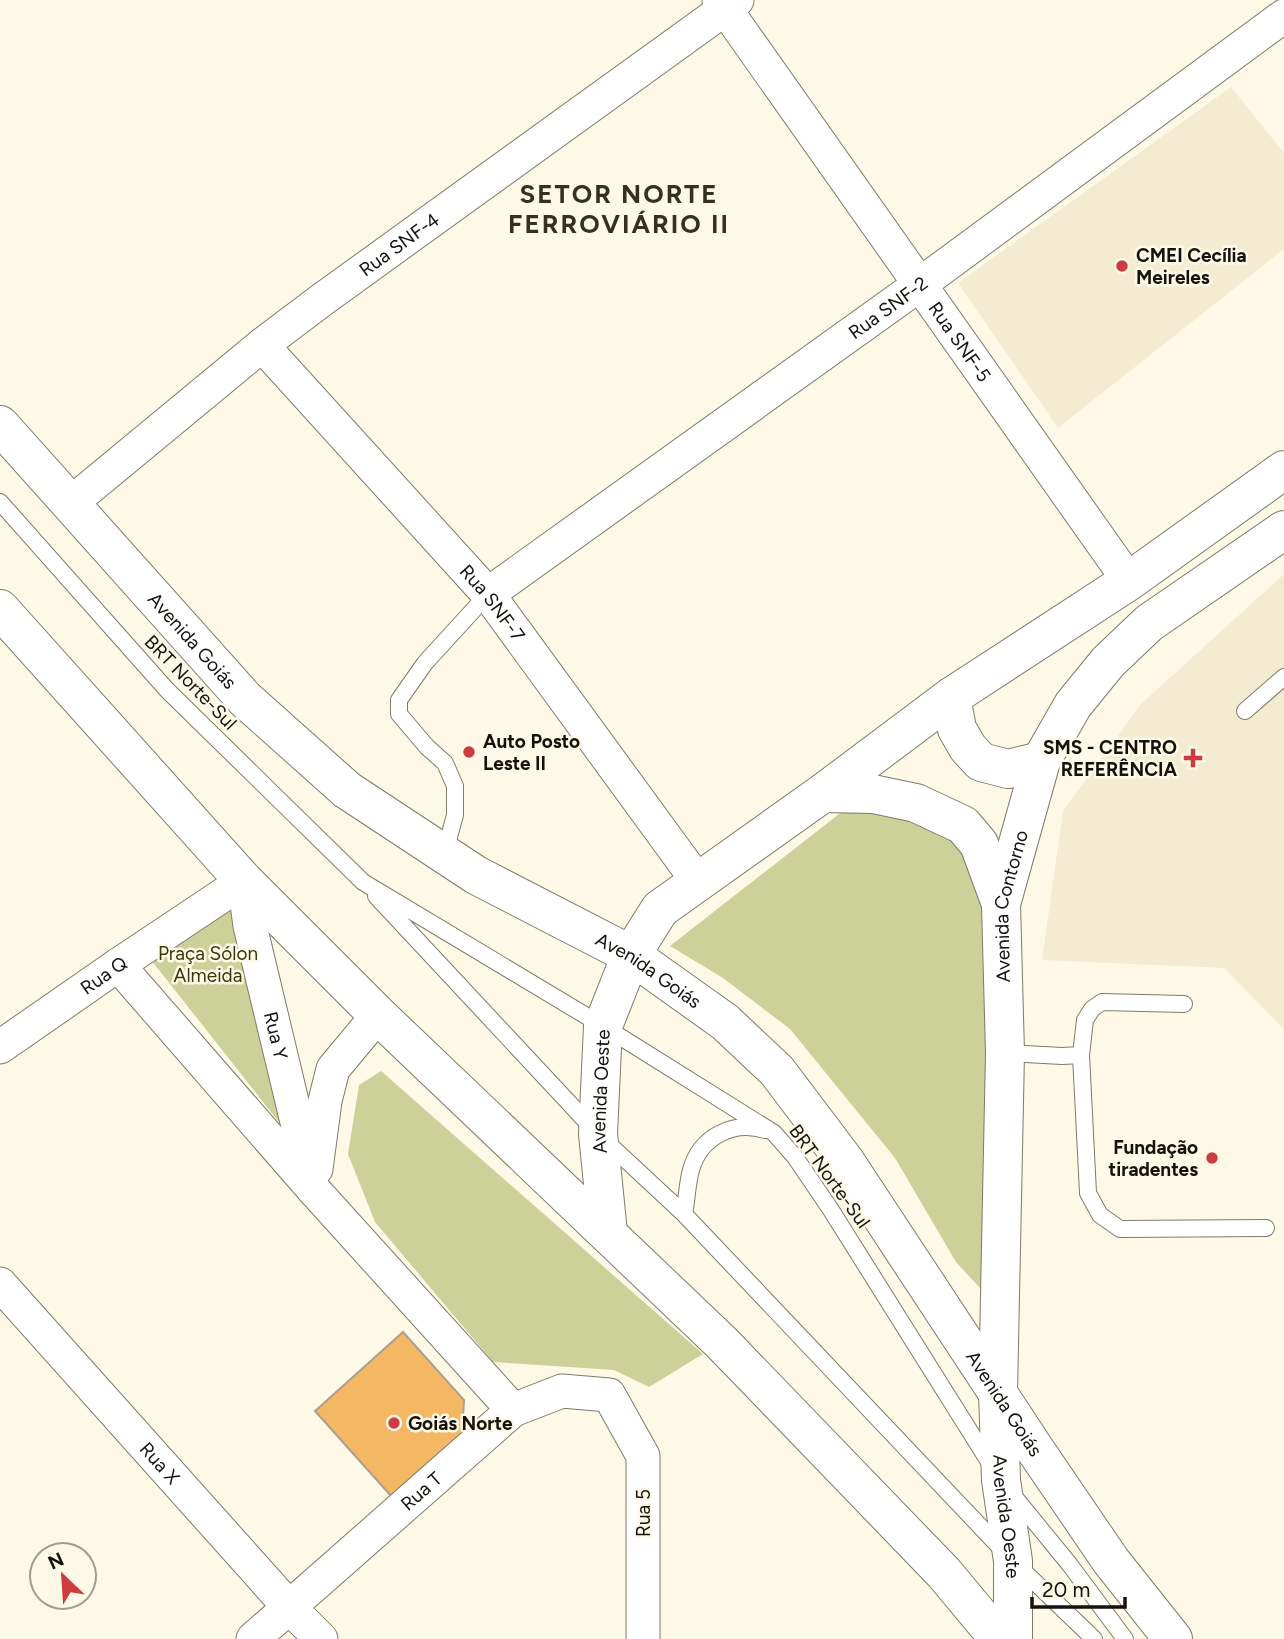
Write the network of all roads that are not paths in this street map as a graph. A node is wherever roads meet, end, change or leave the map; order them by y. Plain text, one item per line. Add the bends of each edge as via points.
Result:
1 (727, 3) edge
2 (1284, 16) edge
3 (919, 285) junction
4 (262, 345) junction
5 (0, 425) edge
6 (1284, 470) edge
7 (0, 502) edge
8 (71, 503) junction
9 (1284, 530) edge
10 (1129, 581) junction
11 (488, 594) junction
12 (0, 609) edge
13 (1284, 677) edge
14 (951, 697) junction
15 (1245, 711) dead end
16 (1041, 761) junction
17 (823, 793) junction
18 (448, 857) junction
19 (244, 881) junction
20 (363, 882) junction
21 (698, 883) junction
22 (1001, 904) junction
23 (631, 955) junction
24 (118, 965) junction
25 (1184, 1004) dead end
26 (378, 1015) junction
27 (603, 1026) junction
28 (0, 1047) edge
29 (1005, 1053) junction
30 (1081, 1055) junction
31 (774, 1133) junction
32 (598, 1135) junction
33 (313, 1189) junction
34 (684, 1214) junction
35 (1266, 1228) dead end
36 (608, 1233) junction
37 (0, 1284) edge
38 (998, 1393) junction
39 (609, 1395) joint
40 (513, 1410) junction
41 (1001, 1480) junction
42 (1013, 1561) junction
43 (289, 1607) junction
44 (986, 1631) edge
45 (253, 1639) edge
46 (321, 1639) edge
47 (643, 1639) edge
48 (1013, 1639) edge
49 (1094, 1639) edge
50 (1125, 1639) edge
51 (1173, 1639) edge

1 - 3 street, Rua SNF-5
1 - 4 street, Rua SNF-4
2 - 3 street, Rua SNF-2
3 - 10 street, Rua SNF-5
3 - 11 street, Rua SNF-2
4 - 8 street, Rua SNF-4
4 - 11 street, Rua SNF-7
5 - 8 main road, Avenida Goiás
6 - 10 main road
7 - 20 lane via 167,691
8 - 18 main road, Avenida Goiás via 245,699 347,790
9 - 16 main road, Avenida Contorno via 1149,623 1108,662 1073,705
10 - 14 main road
11 - 18 lane via 425,663 399,700 399,713 445,763 455,786
11 - 21 street, Rua SNF-7
12 - 19 main road
13 - 15 lane
14 - 16 main road via 957,729 981,762 1009,769
14 - 17 main road
16 - 22 main road, Avenida Contorno
17 - 21 main road
17 - 22 main road via 873,794 916,803 963,825 979,844
18 - 23 main road, Avenida Goiás via 476,876
19 - 24 street, Rua Q
19 - 26 main road
19 - 33 street, Rua Y via 250,926
20 - 27 lane, BRT Norte-Sul
20 - 32 lane
21 - 23 main road via 660,909
22 - 29 main road, Avenida Contorno
23 - 27 main road, Avenida Oeste
23 - 38 main road, Avenida Goiás via 725,1022 777,1071 845,1161
24 - 28 street, Rua Q
24 - 33 street, Rua Y
25 - 30 lane via 1102,1002 1085,1020
26 - 33 street via 332,1069
26 - 36 main road
27 - 31 lane, BRT Norte-Sul
27 - 32 main road, Avenida Oeste
29 - 30 lane
29 - 38 main road, Avenida Contorno
30 - 35 lane via 1088,1193 1100,1215 1120,1228
31 - 34 lane via 754,1126 737,1127 719,1133 700,1149 691,1169
31 - 41 lane, BRT Norte-Sul via 831,1209
32 - 34 lane
32 - 36 main road, Avenida Oeste
33 - 40 street, Rua Y
34 - 42 lane
36 - 44 main road via 722,1343 944,1573
37 - 43 street, Rua X
38 - 41 main road, Avenida Oeste
38 - 51 main road, Avenida Goiás via 1111,1561
39 - 40 street, Rua T via 562,1391
39 - 47 street, Rua 5 via 643,1456
40 - 43 street, Rua T
41 - 42 main road, Avenida Oeste
41 - 50 lane, BRT Norte-Sul
42 - 48 main road, Avenida Oeste
42 - 49 lane
43 - 45 street, Rua T
43 - 46 street, Rua X

